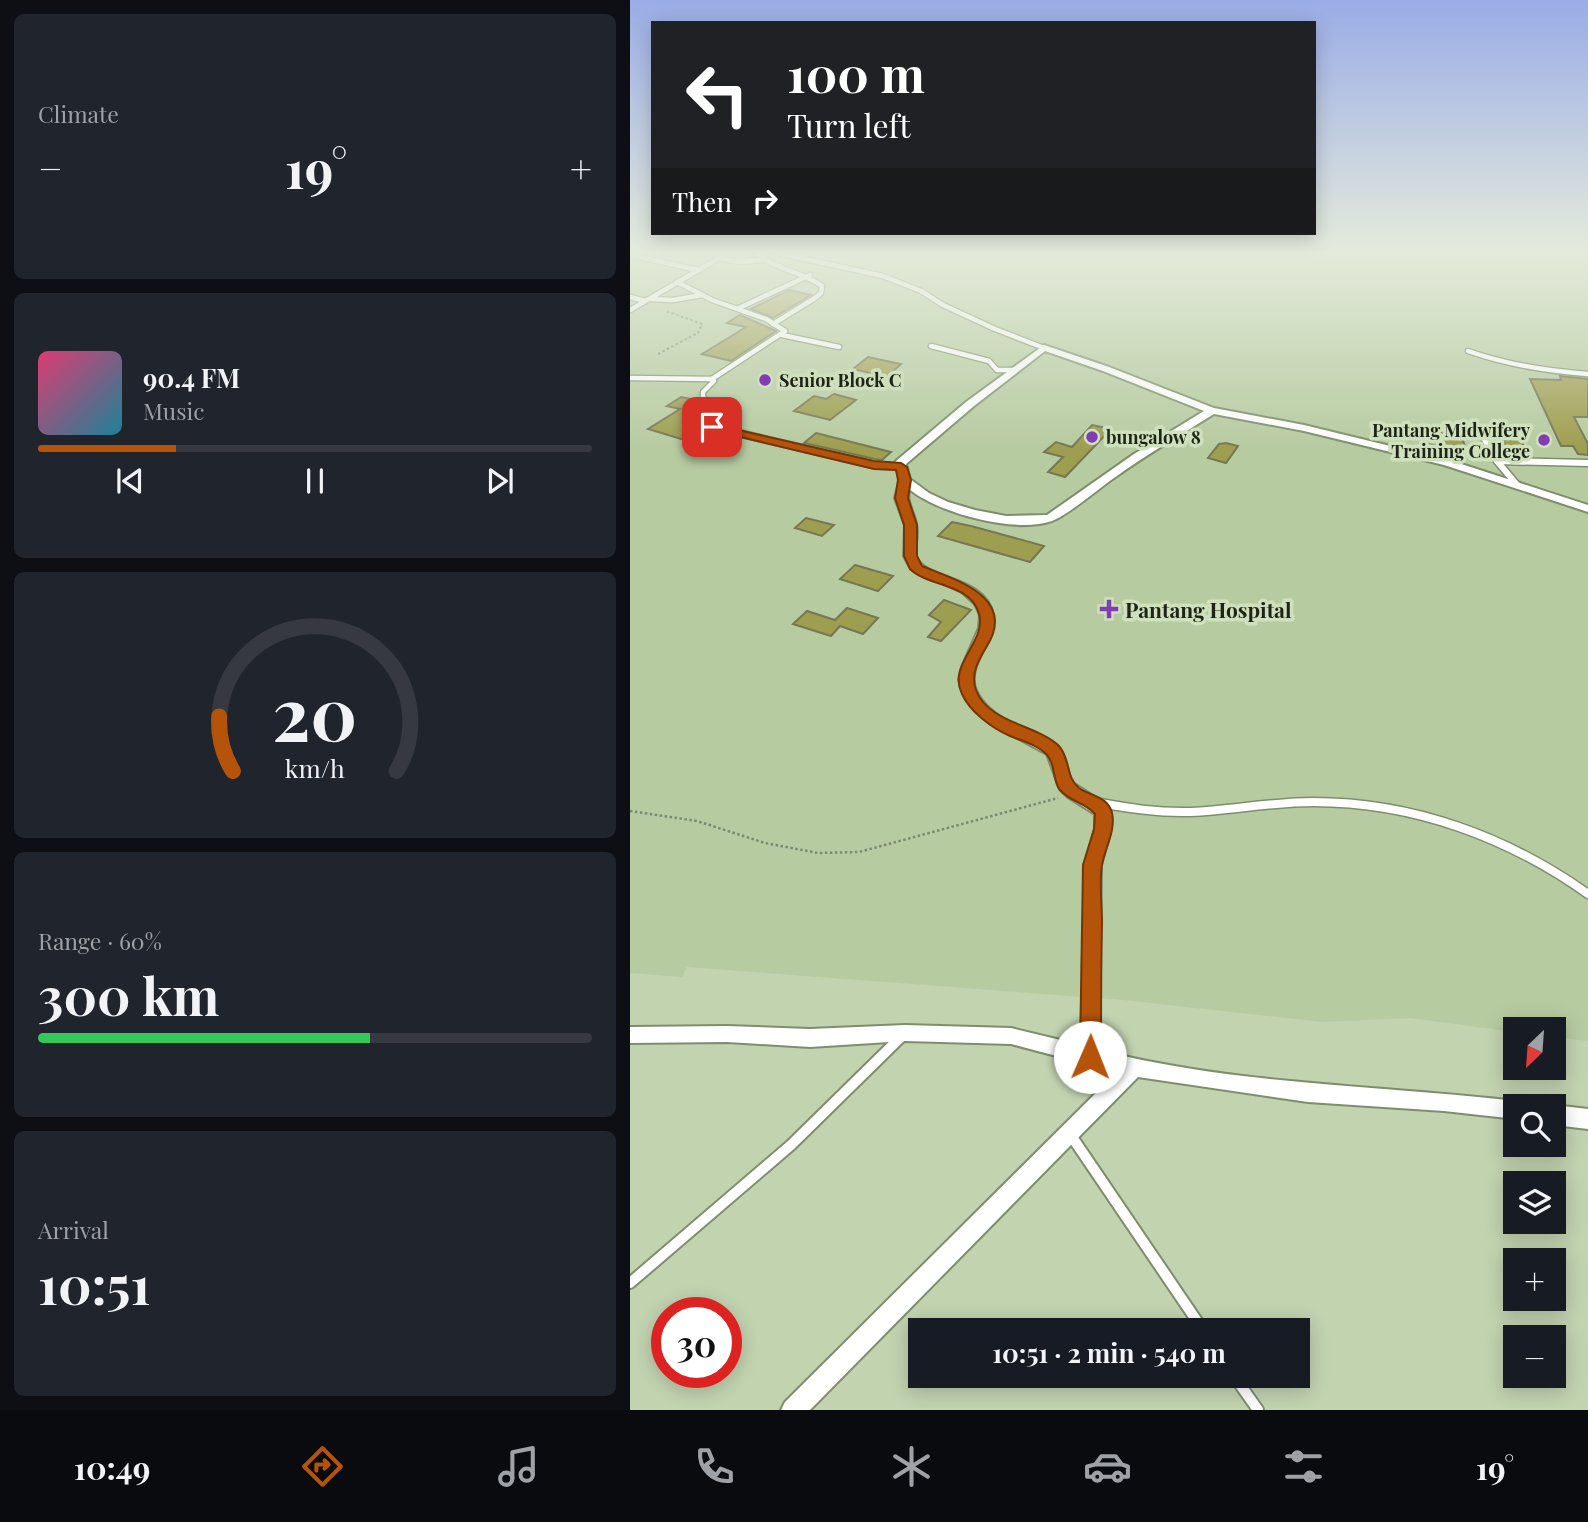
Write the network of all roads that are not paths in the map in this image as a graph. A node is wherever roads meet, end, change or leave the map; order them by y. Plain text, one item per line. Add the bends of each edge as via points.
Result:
1 (758, 317) edge
2 (784, 317) edge
3 (968, 317) edge
4 (773, 324) junction
5 (782, 335) junction
6 (839, 346) dead end
7 (931, 346) dead end
8 (1044, 348) junction
9 (1468, 351) dead end
10 (1015, 370) junction
11 (1588, 374) edge
12 (630, 378) edge
13 (712, 379) junction
14 (1212, 411) junction
15 (1484, 438) dead end
16 (1497, 461) junction
17 (1588, 463) edge
18 (903, 474) junction
19 (1517, 485) junction
20 (1588, 509) edge
21 (1094, 802) junction
22 (1588, 894) edge
23 (905, 1032) junction
24 (630, 1035) edge
25 (1090, 1057) junction
26 (1134, 1068) junction
27 (1503, 1109) edge
28 (1566, 1116) edge
29 (1588, 1119) edge
30 (1070, 1134) junction
31 (630, 1283) edge
32 (1195, 1318) edge
33 (1242, 1388) edge
34 (793, 1410) edge
35 (1258, 1410) edge

1 - 4 lane
2 - 4 lane
3 - 8 lane
4 - 5 lane via 785,331
5 - 6 lane
5 - 13 lane
7 - 10 lane via 989,361 997,370
8 - 10 street
8 - 14 street
9 - 11 lane via 1539,371
10 - 18 street via 908,455 900,463
12 - 13 lane
13 - 18 lane via 703,392 713,410 706,425
14 - 18 street via 1050,517 1035,521 1000,519 934,501
14 - 19 street via 1304,428
15 - 16 lane
16 - 17 lane
16 - 19 lane
18 - 21 street via 901,498 911,525 910,556 917,569 966,589 988,616 982,641 967,666 968,692 984,711 1053,751 1064,783 1074,794
19 - 20 street
21 - 22 lane via 1176,812 1316,802 1412,812 1541,860
21 - 25 street via 1103,812 1103,829 1093,865
23 - 24 street via 810,1038
23 - 25 street via 1011,1036
23 - 31 lane via 791,1145
25 - 26 street
26 - 27 street via 1308,1093
26 - 30 street
28 - 29 street
30 - 32 lane
30 - 34 street
33 - 35 lane

